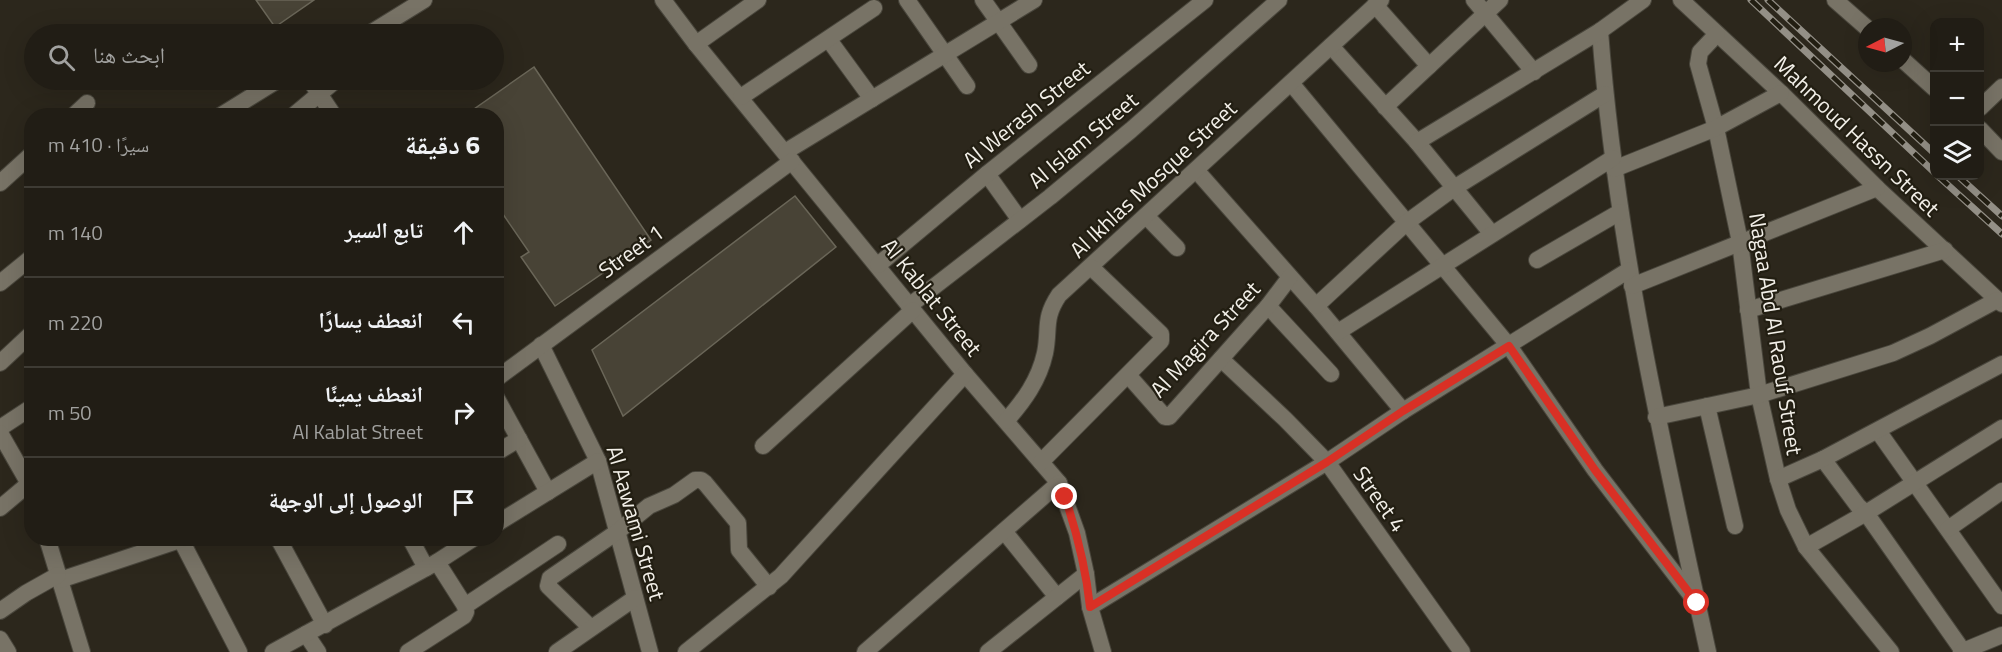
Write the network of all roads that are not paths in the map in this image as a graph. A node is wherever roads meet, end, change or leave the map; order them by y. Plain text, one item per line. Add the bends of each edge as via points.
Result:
1 (423, 0) edge
2 (663, 0) edge
3 (759, 0) edge
4 (907, 0) edge
5 (983, 0) edge
6 (1034, 0) edge
7 (1205, 0) edge
8 (1279, 0) edge
9 (1474, 0) edge
10 (1500, 0) edge
11 (1644, 0) edge
12 (1681, 0) edge
13 (1835, 0) edge
14 (1378, 3) edge
15 (874, 8) dead end
16 (1486, 14) junction
17 (1858, 20) edge
18 (998, 22) junction
19 (385, 24) edge
20 (1600, 31) junction
21 (1717, 34) junction
22 (829, 40) junction
23 (696, 44) junction
24 (1331, 46) junction
25 (945, 54) junction
26 (1029, 65) dead end
27 (1429, 66) junction
28 (1912, 68) edge
29 (1534, 72) junction
30 (1290, 83) junction
31 (1930, 84) edge
32 (967, 86) dead end
33 (2002, 87) edge
34 (266, 90) edge
35 (317, 90) edge
36 (325, 90) edge
37 (1781, 93) junction
38 (1605, 94) junction
39 (320, 95) junction
40 (741, 97) junction
41 (872, 99) junction
42 (87, 103) dead end
43 (1984, 104) edge
44 (1385, 107) junction
45 (82, 108) edge
46 (244, 108) edge
47 (303, 108) edge
48 (329, 108) edge
49 (1716, 128) junction
50 (1984, 133) edge
51 (1417, 142) junction
52 (2002, 152) edge
53 (789, 157) junction
54 (24, 161) edge
55 (1613, 164) junction
56 (1196, 170) junction
57 (987, 174) junction
58 (0, 183) edge
59 (1454, 188) junction
60 (1877, 188) junction
61 (1620, 212) junction
62 (1146, 216) junction
63 (1020, 220) junction
64 (1406, 222) junction
65 (1492, 234) junction
66 (1740, 242) junction
67 (1177, 248) dead end
68 (1945, 250) junction
69 (1537, 260) dead end
70 (24, 264) edge
71 (878, 265) junction
72 (1091, 267) junction
73 (1443, 267) junction
74 (1290, 277) junction
75 (1630, 278) junction
76 (0, 283) edge
77 (2000, 302) edge
78 (1268, 306) junction
79 (1316, 306) junction
80 (911, 308) junction
81 (1748, 310) junction
82 (1338, 332) junction
83 (24, 340) edge
84 (541, 345) junction
85 (1509, 346) junction
86 (1221, 359) junction
87 (0, 363) edge
88 (2002, 364) edge
89 (504, 373) edge
90 (965, 374) junction
91 (1331, 374) dead end
92 (1128, 375) junction
93 (1759, 395) junction
94 (1707, 406) junction
95 (1403, 411) junction
96 (504, 412) edge
97 (24, 413) edge
98 (1656, 417) junction
99 (1006, 421) junction
100 (2002, 428) edge
101 (0, 431) edge
102 (1878, 431) junction
103 (519, 439) junction
104 (763, 446) dead end
105 (504, 448) edge
106 (1823, 459) junction
107 (598, 461) junction
108 (1041, 462) junction
109 (1327, 462) junction
110 (24, 472) edge
111 (1778, 479) junction
112 (1914, 482) junction
113 (1059, 483) junction
114 (24, 489) edge
115 (2002, 491) edge
116 (548, 492) junction
117 (0, 508) edge
118 (1866, 513) junction
119 (504, 519) edge
120 (1735, 526) dead end
121 (1948, 529) junction
122 (1004, 531) junction
123 (617, 532) junction
124 (558, 544) dead end
125 (49, 546) edge
126 (158, 546) edge
127 (184, 546) edge
128 (282, 546) edge
129 (416, 546) edge
130 (461, 546) edge
131 (1806, 547) junction
132 (431, 565) junction
133 (1086, 574) junction
134 (59, 577) junction
135 (770, 587) junction
136 (1057, 597) junction
137 (635, 598) junction
138 (1697, 603) junction
139 (465, 606) junction
140 (2002, 606) edge
141 (1090, 607) junction
142 (0, 611) edge
143 (325, 625) junction
144 (591, 628) junction
145 (306, 633) junction
146 (2002, 635) edge
147 (0, 639) edge
148 (8, 652) edge
149 (82, 652) edge
150 (239, 652) edge
151 (273, 652) edge
152 (318, 652) edge
153 (408, 652) edge
154 (557, 652) edge
155 (650, 652) edge
156 (686, 652) edge
157 (865, 652) edge
158 (988, 652) edge
159 (1103, 652) edge
160 (1462, 652) edge
161 (1708, 652) edge
162 (1891, 652) edge
163 (1962, 652) edge

1 - 19 street
2 - 23 street, Al Kablat Street
3 - 23 street
4 - 25 street
5 - 18 street
6 - 18 street, Street 1
7 - 57 street, Al Werash Street
8 - 63 street, Al Islam Street via 1131,130
9 - 16 street
10 - 16 street
11 - 20 street
12 - 21 street, Mahmoud Hassn Street
13 - 17 street
14 - 24 street, Al Ikhlas Mosque Street
14 - 27 street
15 - 22 street
16 - 27 street
16 - 29 street
18 - 25 street, Street 1
18 - 26 street
20 - 29 street
20 - 38 street
21 - 37 street, Mahmoud Hassn Street
21 - 49 street, Nagaa Abd Al Raouf Street via 1698,57
22 - 40 street
22 - 41 street
23 - 40 street, Al Kablat Street
24 - 30 street, Al Ikhlas Mosque Street
24 - 44 street
25 - 32 street
25 - 41 street, Street 1
27 - 44 street
28 - 31 street
29 - 51 street
30 - 56 street, Al Ikhlas Mosque Street
30 - 64 street
33 - 43 street
34 - 46 street
35 - 39 street
36 - 39 street
37 - 49 street
37 - 60 street, Mahmoud Hassn Street
38 - 55 street
38 - 59 street
39 - 47 street
39 - 48 street
40 - 53 street, Al Kablat Street
41 - 53 street, Street 1
42 - 45 street
44 - 51 street
49 - 55 street
49 - 66 street, Nagaa Abd Al Raouf Street
50 - 52 street
51 - 59 street
53 - 71 street, Al Kablat Street
53 - 84 street, Street 1
54 - 58 street
55 - 61 street
55 - 65 street
56 - 62 street, Al Ikhlas Mosque Street
56 - 74 street
57 - 63 street
57 - 71 street, Al Werash Street
59 - 64 street
59 - 65 street
60 - 66 street
60 - 68 street, Mahmoud Hassn Street
61 - 69 street
61 - 75 street
62 - 67 street
62 - 72 street, Al Ikhlas Mosque Street
63 - 80 street, Al Islam Street
64 - 73 street
64 - 79 street
65 - 73 street
66 - 75 street
66 - 81 street, Nagaa Abd Al Raouf Street
68 - 77 street, Mahmoud Hassn Street
68 - 81 street
70 - 76 street
71 - 80 street, Al Kablat Street
72 - 92 street via 1161,334 1161,341
72 - 99 street, Al Ikhlas Mosque Street via 1059,295 1051,308 1037,378
73 - 82 street
73 - 85 street
74 - 78 street, Al Magira Street
74 - 79 street
75 - 85 street
75 - 98 street
77 - 93 street via 1911,346
78 - 86 street, Al Magira Street
78 - 91 street
79 - 82 street
80 - 90 street, Al Kablat Street
80 - 104 street, Al Islam Street
81 - 93 street, Nagaa Abd Al Raouf Street
82 - 95 street
83 - 87 street
84 - 89 street, Street 1
84 - 107 street, Al Aawami Street
85 - 95 street
85 - 138 street via 1595,470
86 - 92 street, Al Magira Street via 1167,417
86 - 109 street, Street 4
88 - 102 street
90 - 99 street, Al Kablat Street
90 - 135 street
92 - 108 street
93 - 94 street
93 - 111 street, Nagaa Abd Al Raouf Street
94 - 98 street
94 - 120 street
95 - 109 street
96 - 103 street
97 - 101 street
98 - 138 street
99 - 108 street, Al Kablat Street
100 - 112 street
101 - 110 street
102 - 106 street
102 - 112 street
103 - 105 street
103 - 116 street
106 - 111 street
106 - 118 street
107 - 116 street
107 - 123 street, Al Aawami Street
108 - 113 street, Al Kablat Street
109 - 141 street
109 - 160 street, Street 4
111 - 131 street, Nagaa Abd Al Raouf Street
112 - 118 street
112 - 121 street
113 - 122 street
113 - 133 street, Al Kablat Street via 1077,533
114 - 117 street
115 - 121 street
116 - 119 street
118 - 131 street
118 - 163 street
121 - 140 street
122 - 136 street
122 - 157 street
123 - 135 street via 649,506 701,480 738,523 739,550
123 - 137 street, Al Aawami Street
123 - 144 street via 548,583
124 - 139 street
125 - 134 street
126 - 134 street
127 - 150 street
128 - 143 street
129 - 132 street
130 - 132 street
131 - 162 street, Nagaa Abd Al Raouf Street
132 - 139 street
132 - 143 street
133 - 136 street
133 - 141 street, Al Kablat Street
134 - 142 street
134 - 149 street
135 - 156 street
136 - 158 street
137 - 144 street
137 - 155 street, Al Aawami Street
138 - 161 street
139 - 153 street via 464,616
141 - 159 street, Al Kablat Street
143 - 145 street
144 - 154 street
145 - 151 street
145 - 152 street
146 - 163 street
147 - 148 street

